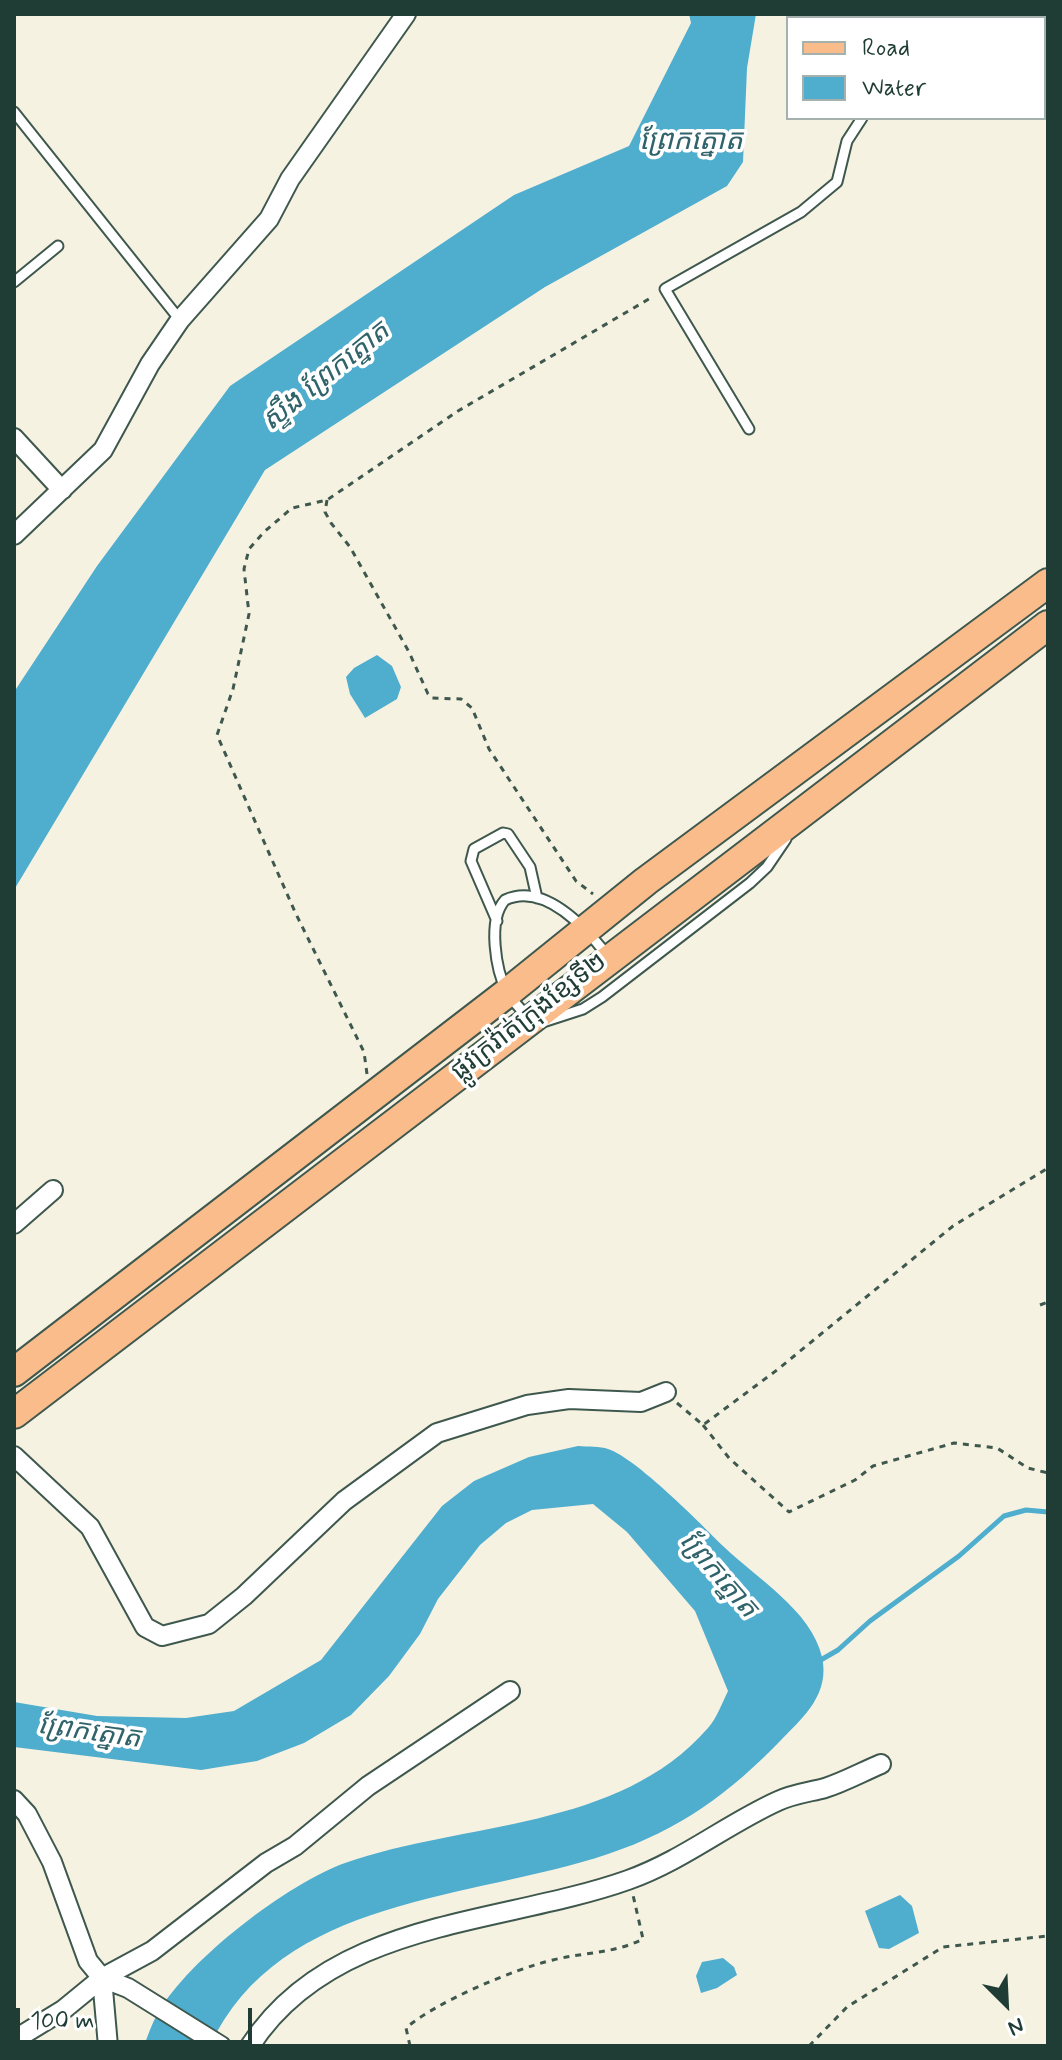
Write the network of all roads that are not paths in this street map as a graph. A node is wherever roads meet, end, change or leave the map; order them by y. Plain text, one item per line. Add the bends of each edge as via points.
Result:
1 (406, 14) edge
2 (14, 112) edge
3 (861, 120) edge
4 (58, 246) dead end
5 (14, 282) edge
6 (180, 320) junction
7 (749, 429) dead end
8 (14, 438) edge
9 (62, 490) junction
10 (14, 535) edge
11 (1048, 583) edge
12 (1048, 625) edge
13 (809, 806) junction
14 (646, 881) junction
15 (537, 898) junction
16 (670, 911) junction
17 (497, 921) junction
18 (586, 929) junction
19 (609, 957) junction
20 (507, 993) junction
21 (521, 1026) junction
22 (53, 1190) dead end
23 (230, 1206) junction
24 (14, 1224) edge
25 (250, 1232) junction
26 (14, 1372) edge
27 (666, 1392) road end
28 (14, 1414) edge
29 (14, 1456) edge
30 (510, 1691) dead end
31 (881, 1764) dead end
32 (14, 1800) edge
33 (102, 1978) junction
34 (14, 2040) edge
35 (108, 2046) edge
36 (221, 2046) edge
37 (250, 2046) edge

1 - 6 street via 290,179 269,219
2 - 6 lane
3 - 7 lane via 847,141 837,182 801,212 665,289
4 - 5 lane
6 - 9 street via 150,364 116,433
8 - 9 street
9 - 10 street
11 - 14 main road, ផ្លូវក្រវ៉ាត់ក្រុងខ្សែទី២
12 - 13 main road, ផ្លូវក្រវ៉ាត់ក្រុងខ្សែទី២
13 - 16 main road, ផ្លូវក្រវ៉ាត់ក្រុងខ្សែទី២
13 - 21 lane via 750,883 602,997 583,1009
14 - 16 main road
14 - 18 main road, ផ្លូវក្រវ៉ាត់ក្រុងខ្សែទី២
15 - 17 lane via 505,900
15 - 17 lane via 530,867 508,834 474,849 471,861
15 - 18 lane
16 - 19 main road, ផ្លូវក្រវ៉ាត់ក្រុងខ្សែទី២
17 - 20 lane via 496,952
18 - 19 lane
18 - 20 main road, ផ្លូវក្រវ៉ាត់ក្រុងខ្សែទី២
19 - 21 main road, ផ្លូវក្រវ៉ាត់ក្រុងខ្សែទី២
20 - 21 lane
20 - 23 main road, ផ្លូវក្រវ៉ាត់ក្រុងខ្សែទី២
21 - 25 main road, ផ្លូវក្រវ៉ាត់ក្រុងខ្សែទី២
22 - 24 street
23 - 25 main road
23 - 26 main road, ផ្លូវក្រវ៉ាត់ក្រុងខ្សែទី២
25 - 28 main road, ផ្លូវក្រវ៉ាត់ក្រុងខ្សែទី២
27 - 29 street via 641,1402 569,1399 527,1405 437,1433 344,1501 209,1624 162,1636 145,1627 90,1527
30 - 33 street via 368,1786 152,1951
31 - 37 street via 781,1800 629,1880 408,1934 369,1950 282,2005
32 - 33 street via 52,1862 88,1961
33 - 34 street
33 - 35 street
33 - 36 street via 128,1988

